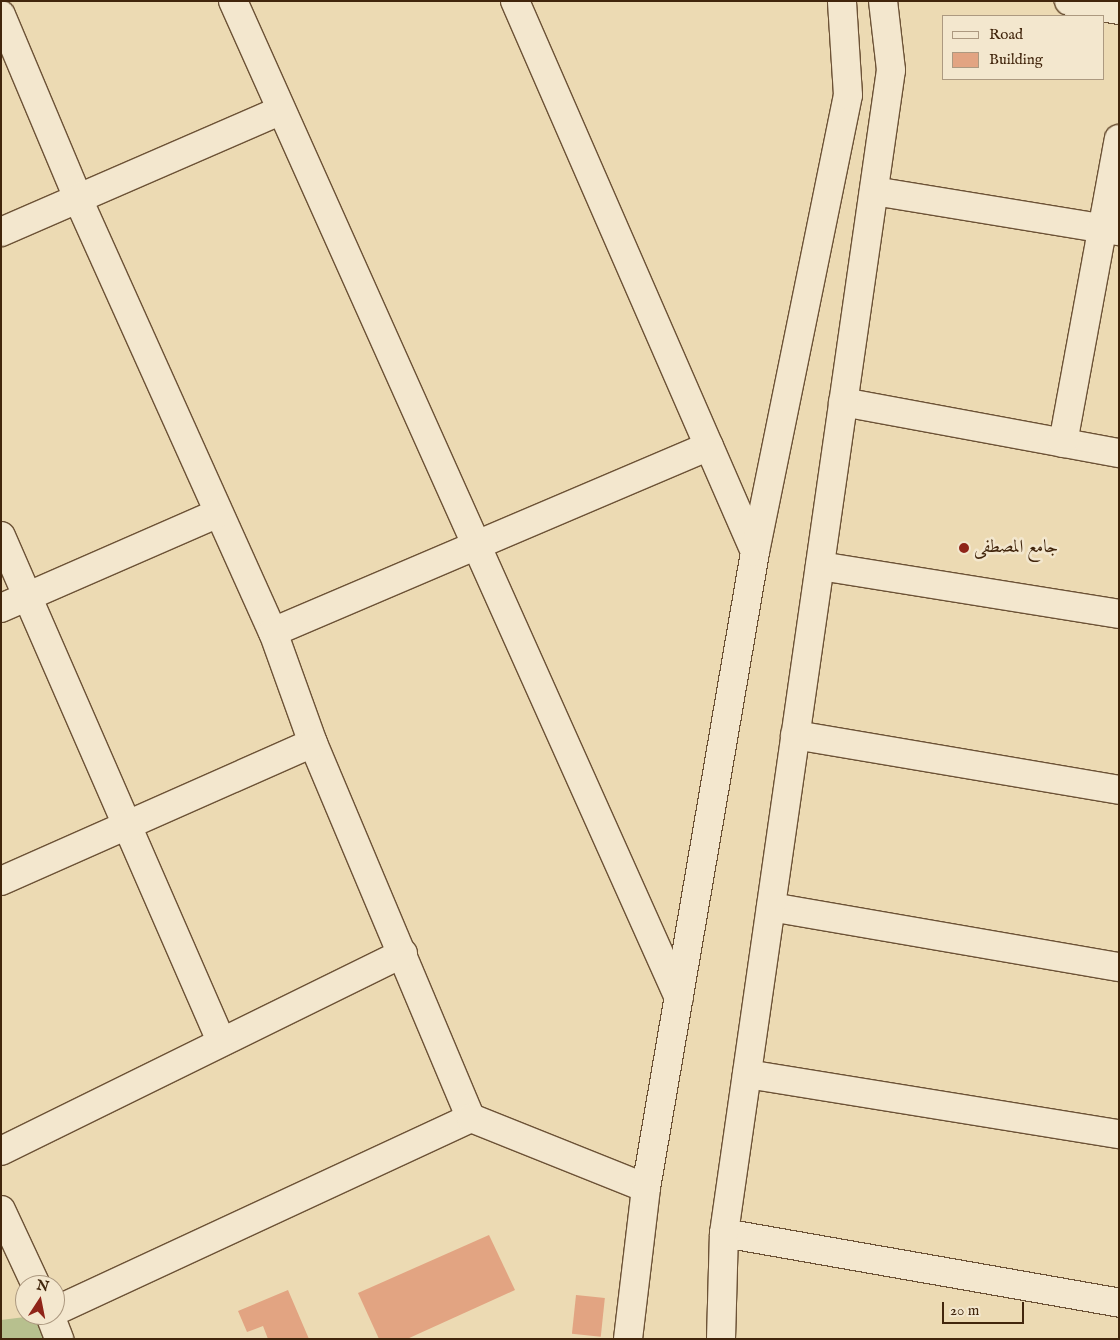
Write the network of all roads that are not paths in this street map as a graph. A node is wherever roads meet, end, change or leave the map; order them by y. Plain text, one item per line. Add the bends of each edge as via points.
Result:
1 (233, 1) edge
2 (515, 1) edge
3 (842, 1) edge
4 (883, 1) edge
5 (1069, 1) edge
6 (1119, 10) edge
7 (1, 15) edge
8 (281, 110) junction
9 (1119, 139) edge
10 (874, 190) junction
11 (79, 201) junction
12 (1112, 230) edge
13 (1, 232) edge
14 (843, 402) junction
15 (1064, 443) junction
16 (709, 446) junction
17 (1119, 453) edge
18 (218, 513) junction
19 (1, 536) edge
20 (475, 545) junction
21 (755, 552) junction
22 (820, 566) junction
23 (29, 595) junction
24 (1, 608) edge
25 (1119, 614) edge
26 (273, 632) junction
27 (795, 736) junction
28 (313, 743) junction
29 (1119, 790) edge
30 (126, 825) junction
31 (1, 881) edge
32 (771, 907) junction
33 (403, 953) junction
34 (1119, 967) edge
35 (679, 998) junction
36 (221, 1041) junction
37 (747, 1074) junction
38 (471, 1118) junction
39 (1119, 1134) edge
40 (1, 1151) edge
41 (646, 1188) junction
42 (1, 1210) edge
43 (724, 1233) junction
44 (31, 1275) edge
45 (1119, 1303) edge
46 (65, 1306) edge
47 (54, 1325) edge
48 (59, 1339) edge
49 (628, 1339) edge
50 (720, 1339) edge

1 - 8 street
2 - 16 street
3 - 21 street via 848,95
4 - 10 street via 891,70
5 - 6 street
7 - 11 street
8 - 11 street
8 - 20 street
9 - 12 street
10 - 12 street
10 - 14 street
11 - 13 street
11 - 18 street
12 - 15 street
14 - 15 street
14 - 22 street
15 - 17 street
16 - 20 street
16 - 21 street
18 - 23 street
18 - 26 street
19 - 23 street
20 - 26 street
20 - 35 street
21 - 35 street
22 - 25 street
22 - 27 street
23 - 24 street
23 - 30 street
26 - 28 street
27 - 29 street
27 - 32 street
28 - 30 street
28 - 33 street
30 - 31 street
30 - 36 street
32 - 34 street
32 - 37 street
33 - 36 street
33 - 38 street
35 - 41 street
36 - 40 street
37 - 39 street
37 - 43 street
38 - 41 street
38 - 46 street
41 - 49 street
42 - 44 street
43 - 45 street
43 - 50 street
47 - 48 street

